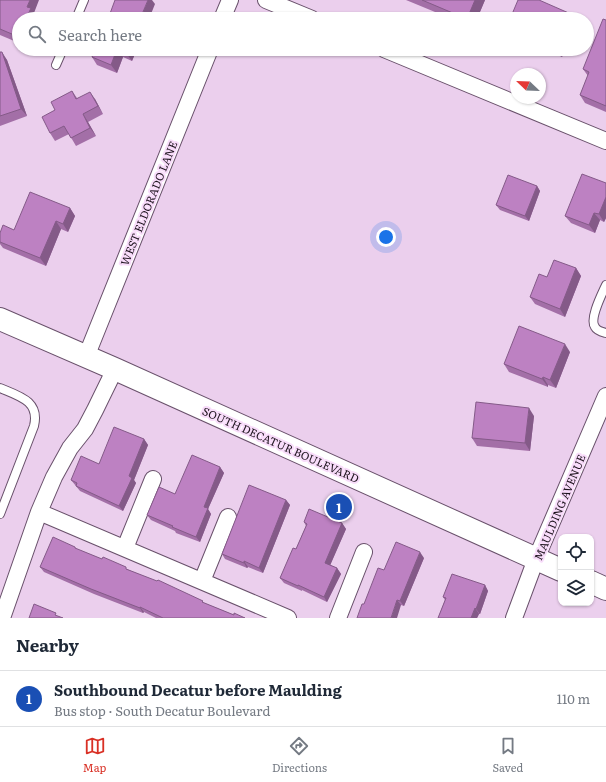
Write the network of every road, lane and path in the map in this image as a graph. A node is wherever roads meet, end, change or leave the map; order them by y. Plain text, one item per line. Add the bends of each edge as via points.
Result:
1 (84, 0) edge
2 (230, 0) edge
3 (266, 0) edge
4 (79, 12) edge
5 (225, 12) edge
6 (295, 12) edge
7 (60, 56) edge
8 (207, 56) edge
9 (401, 56) edge
10 (56, 65) dead end
11 (606, 141) edge
12 (606, 286) edge
13 (0, 320) edge
14 (606, 333) edge
15 (86, 356) junction
16 (115, 369) junction
17 (0, 388) edge
18 (606, 396) edge
19 (153, 479) dead end
20 (39, 512) junction
21 (0, 514) edge
22 (228, 517) dead end
23 (125, 548) junction
24 (364, 552) dead end
25 (536, 559) junction
26 (558, 569) edge
27 (202, 581) junction
28 (594, 583) edge
29 (606, 589) edge
30 (2, 618) edge
31 (288, 618) edge
32 (338, 618) edge
33 (514, 618) edge

1 - 4 lane
2 - 5 street
3 - 6 street
7 - 10 lane
8 - 15 street, WEST ELDORADO LANE
9 - 11 street
12 - 14 lane via 593,321 596,329
13 - 15 main road, SOUTH DECATUR BOULEVARD
15 - 16 main road, SOUTH DECATUR BOULEVARD
16 - 20 street via 88,422 54,477
16 - 25 main road, SOUTH DECATUR BOULEVARD
17 - 21 lane via 30,403 35,417 34,426
18 - 25 street, MAULDING AVENUE
19 - 23 street
20 - 23 street
20 - 30 street
22 - 27 street
23 - 27 street
24 - 32 street
25 - 26 main road, SOUTH DECATUR BOULEVARD
25 - 33 street, MAULDING AVENUE
27 - 31 street
28 - 29 main road

